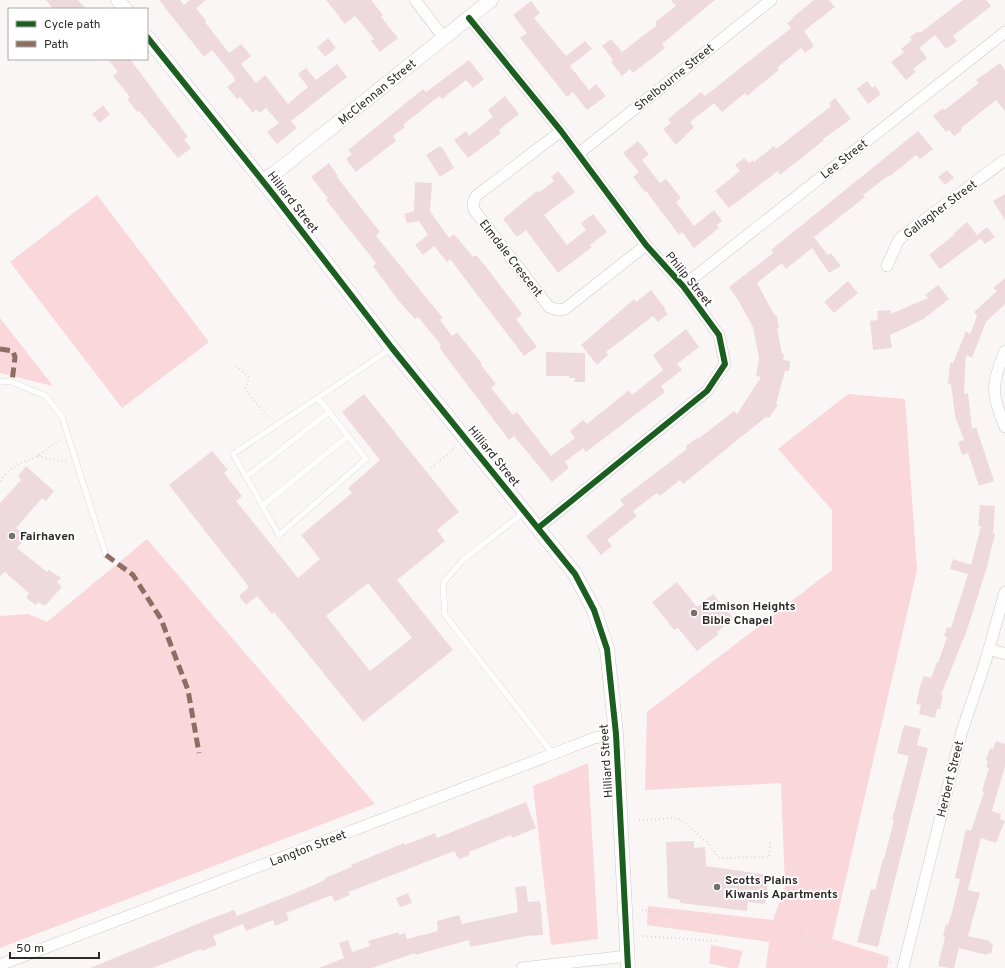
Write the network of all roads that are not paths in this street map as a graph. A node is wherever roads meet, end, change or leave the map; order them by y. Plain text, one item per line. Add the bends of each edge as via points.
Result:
1 (118, 0) edge
2 (415, 0) edge
3 (491, 0) edge
4 (771, 0) edge
5 (124, 8) edge
6 (469, 18) junction
7 (1005, 32) edge
8 (148, 38) edge
9 (444, 38) junction
10 (561, 132) junction
11 (578, 154) junction
12 (1005, 160) edge
13 (262, 181) junction
14 (646, 245) junction
15 (887, 266) dead end
16 (683, 286) junction
17 (392, 348) junction
18 (1005, 351) edge
19 (0, 381) edge
20 (318, 398) junction
21 (329, 412) junction
22 (1005, 427) edge
23 (348, 436) junction
24 (246, 477) junction
25 (262, 506) junction
26 (525, 512) junction
27 (538, 528) junction
28 (106, 555) dead end
29 (1005, 592) edge
30 (989, 649) junction
31 (1005, 654) edge
32 (616, 734) junction
33 (553, 754) junction
34 (628, 962) edge
35 (0, 965) edge
36 (522, 968) edge
37 (903, 968) edge

1 - 5 street
2 - 9 street
3 - 6 street, McClennan Street
4 - 11 street, Shelbourne Street
6 - 9 street, McClennan Street
6 - 10 street, Philip Street
7 - 16 street, Lee Street
8 - 13 street, Hilliard Street
9 - 13 street, McClennan Street
10 - 11 street, Philip Street
10 - 14 street, Elmdale Crescent via 476,196 474,210 550,308 558,310 565,309
11 - 14 street, Philip Street
12 - 15 street, Gallagher Street via 904,235 898,241
13 - 17 street, Hilliard Street
14 - 16 street, Philip Street
16 - 27 street, Philip Street via 719,335 725,364 707,391
17 - 20 lane
17 - 26 street, Hilliard Street
18 - 22 street via 993,389
19 - 28 lane via 12,382 46,396 62,417
20 - 21 lane
20 - 24 lane via 233,454
21 - 23 lane
21 - 24 lane
23 - 25 lane
23 - 25 lane via 366,459 279,535
24 - 25 lane
26 - 27 street, Hilliard Street
26 - 33 lane via 462,561 443,583 445,615
27 - 32 street, Hilliard Street via 575,574 594,610 607,649
29 - 30 street, Herbert Street
30 - 31 street
30 - 37 street, Herbert Street via 962,731
32 - 33 street, Langton Street via 594,738
32 - 34 street, Hilliard Street
33 - 35 street, Langton Street
34 - 36 street

